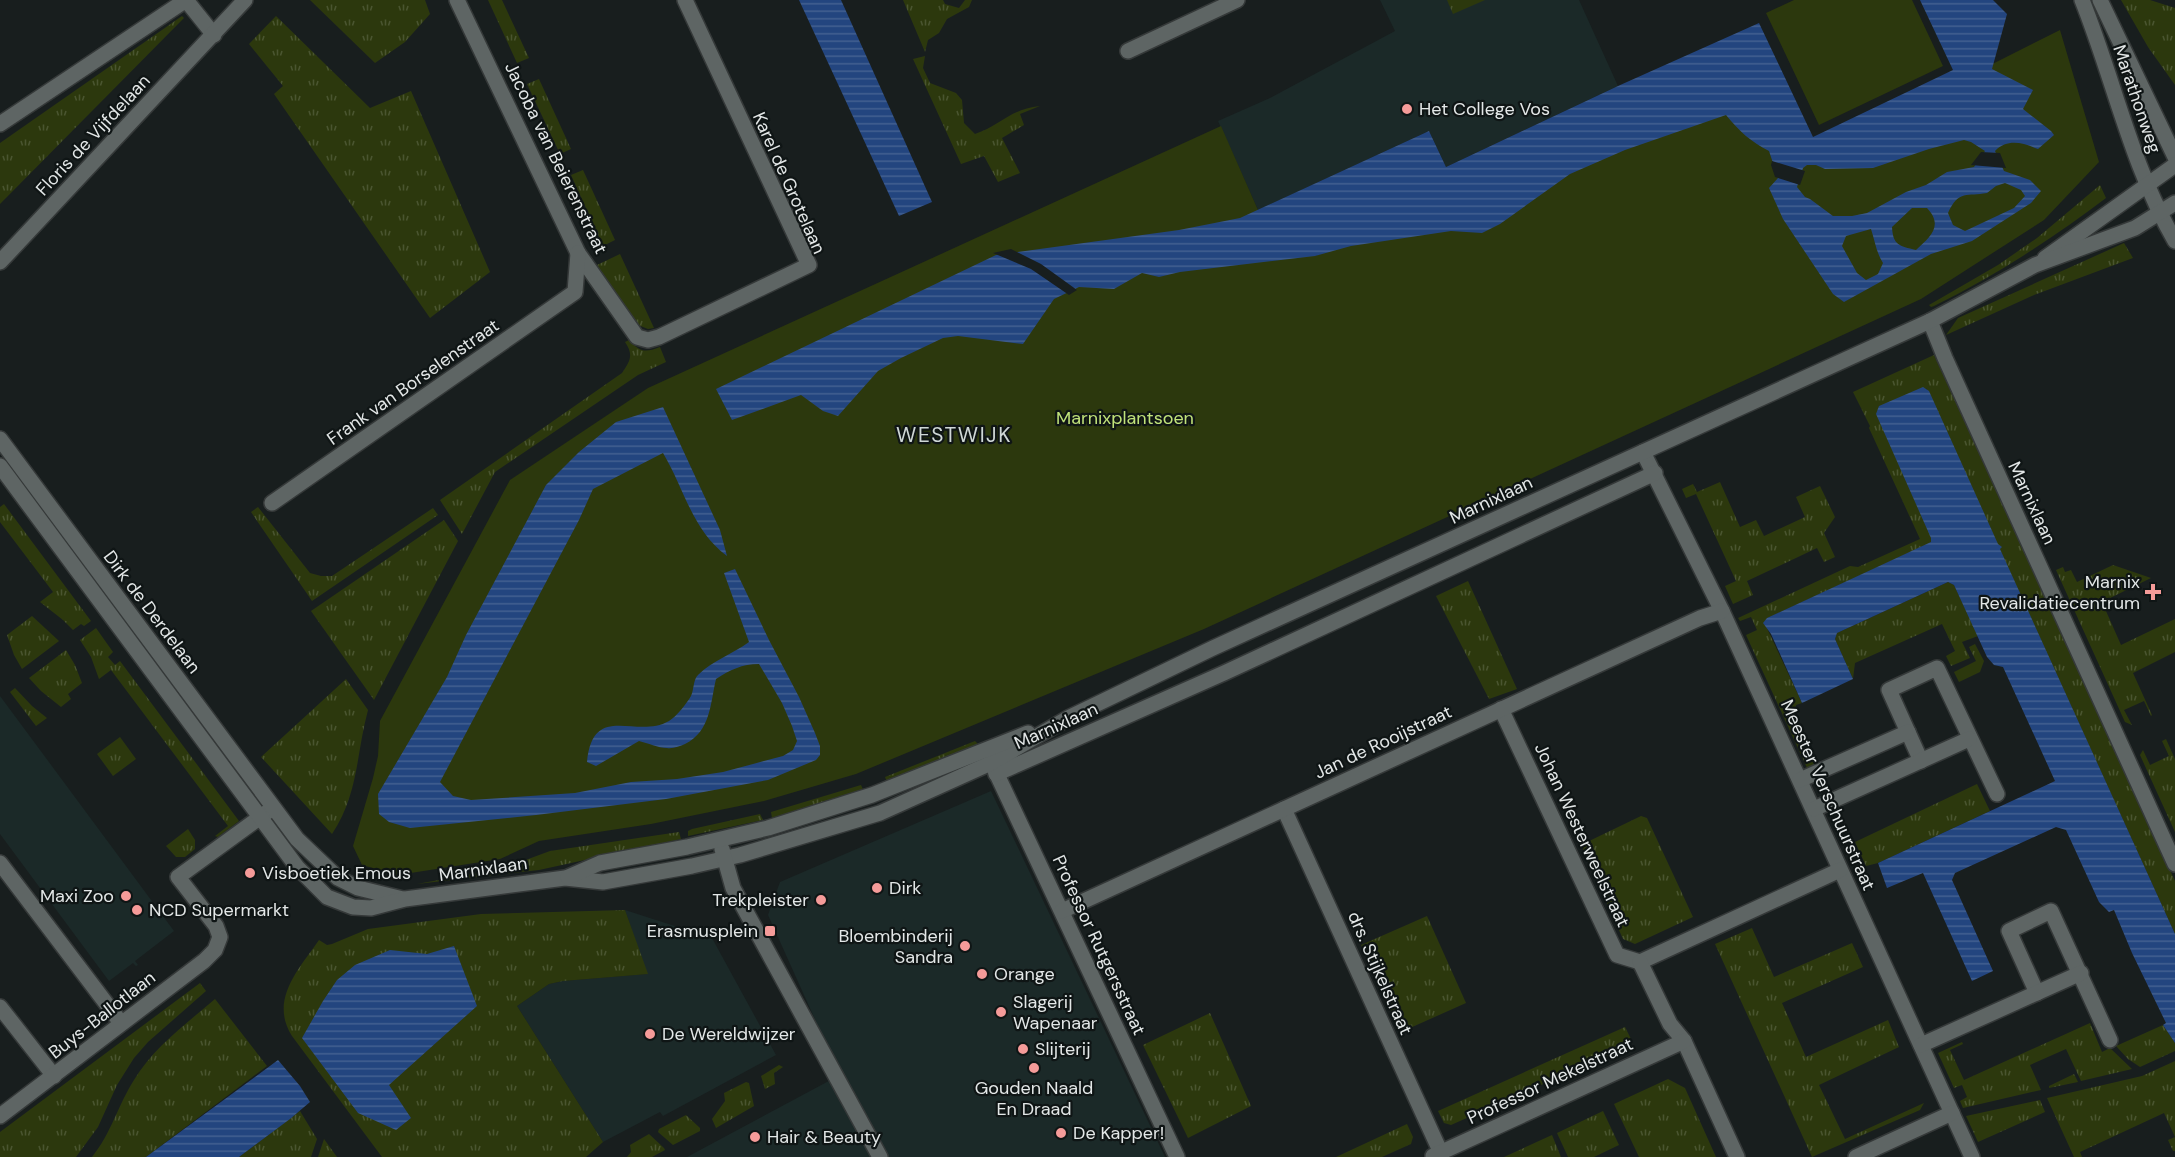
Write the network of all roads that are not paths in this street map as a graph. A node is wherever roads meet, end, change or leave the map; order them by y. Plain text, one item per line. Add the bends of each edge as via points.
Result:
1 (245, 0) edge
2 (457, 0) edge
3 (685, 0) edge
4 (1237, 0) edge
5 (2082, 0) edge
6 (2100, 0) edge
7 (214, 35) junction
8 (1128, 51) dead end
9 (0, 124) edge
10 (2175, 157) edge
11 (2175, 165) edge
12 (2147, 184) junction
13 (2175, 204) edge
14 (2159, 214) junction
15 (2175, 241) edge
16 (578, 253) junction
17 (0, 262) edge
18 (2035, 265) junction
19 (1930, 321) junction
20 (659, 337) joint
21 (0, 439) edge
22 (1643, 452) junction
23 (0, 466) edge
24 (1655, 473) junction
25 (272, 503) dead end
26 (1722, 611) junction
27 (1501, 709) junction
28 (1908, 732) junction
29 (1969, 739) junction
30 (1921, 760) junction
31 (991, 762) junction
32 (1800, 780) junction
33 (1997, 794) dead end
34 (274, 807) junction
35 (1284, 809) junction
36 (1814, 809) junction
37 (260, 817) junction
38 (718, 838) junction
39 (724, 858) junction
40 (0, 863) edge
41 (2175, 864) edge
42 (1840, 870) junction
43 (338, 878) junction
44 (565, 878) junction
45 (327, 897) junction
46 (405, 900) junction
47 (1062, 911) junction
48 (1640, 962) junction
49 (2081, 973) junction
50 (2037, 993) junction
51 (0, 1007) edge
52 (121, 1023) junction
53 (2110, 1040) dead end
54 (1684, 1041) junction
55 (1921, 1045) junction
56 (54, 1076) junction
57 (1952, 1113) junction
58 (0, 1116) edge
59 (1436, 1155) edge
60 (880, 1157) edge
61 (1177, 1157) edge
62 (1737, 1157) edge
63 (1856, 1157) edge
64 (1972, 1157) edge

1 - 7 street, Floris de Vijfdelaan
2 - 16 street, Jacoba van Beierenstraat
3 - 20 street, Karel de Grotelaan via 809,265
4 - 8 street
5 - 12 street, Marathonweg
6 - 10 street, Marathonweg
7 - 9 street via 186,0
7 - 17 street, Floris de Vijfdelaan
11 - 12 street, Marnixlaan
12 - 14 street, Marathonweg
12 - 18 street, Marnixlaan
13 - 14 street, Marnixlaan
14 - 15 street, Marathonweg
14 - 18 street, Marnixlaan via 2135,228
16 - 20 street, Jacoba van Beierenstraat via 637,337
16 - 25 street, Frank van Borselenstraat via 575,292
18 - 19 street, Marnixlaan
19 - 22 street, Marnixlaan
19 - 41 street, Marnixlaan
21 - 34 street, Dirk de Derdelaan
22 - 24 street, Meester Verschuurstraat
22 - 31 street, Marnixlaan via 1223,643 1070,717
23 - 37 street, Dirk de Derdelaan
24 - 26 street, Meester Verschuurstraat
24 - 31 street, Marnixlaan via 1224,673
26 - 27 street, Jan de Rooijstraat
26 - 32 street, Meester Verschuurstraat
27 - 35 street, Jan de Rooijstraat
27 - 48 street, Johan Westerweelstraat via 1617,955
28 - 29 street via 1889,690 1936,668
28 - 30 street
28 - 32 street
29 - 30 street
29 - 33 street
30 - 36 street
31 - 38 street, Marnixlaan via 768,828
31 - 39 street, Marnixlaan via 880,813
31 - 47 street, Professor Rutgersstraat
32 - 36 street, Meester Verschuurstraat
34 - 37 street
34 - 43 street, Dirk de Derdelaan via 297,839
35 - 47 street, Jan de Rooijstraat
35 - 59 street, drs. Stijkelstraat
36 - 42 street, Meester Verschuurstraat
37 - 45 street, Dirk de Derdelaan via 297,867
37 - 52 street, Buys-Ballotlaan via 178,877 216,926 220,937 215,950
38 - 39 street
38 - 44 street, Marnixlaan via 600,863
39 - 44 street, Marnixlaan via 603,882
39 - 60 street via 734,888
40 - 52 street
42 - 48 street
42 - 55 street, Meester Verschuurstraat
43 - 45 street
43 - 46 street, Marnixlaan via 358,888
44 - 46 street, Marnixlaan
45 - 46 street, Marnixlaan via 353,907 371,908
47 - 61 street, Professor Rutgersstraat
48 - 54 street via 1670,1024
49 - 50 street
49 - 50 street via 2051,911 2009,931
49 - 53 street
50 - 55 street
51 - 56 street
52 - 56 street, Buys-Ballotlaan
54 - 59 street, Professor Mekelstraat
54 - 62 street
55 - 57 street, Meester Verschuurstraat
56 - 58 street, Buys-Ballotlaan
57 - 63 street
57 - 64 street, Meester Verschuurstraat

